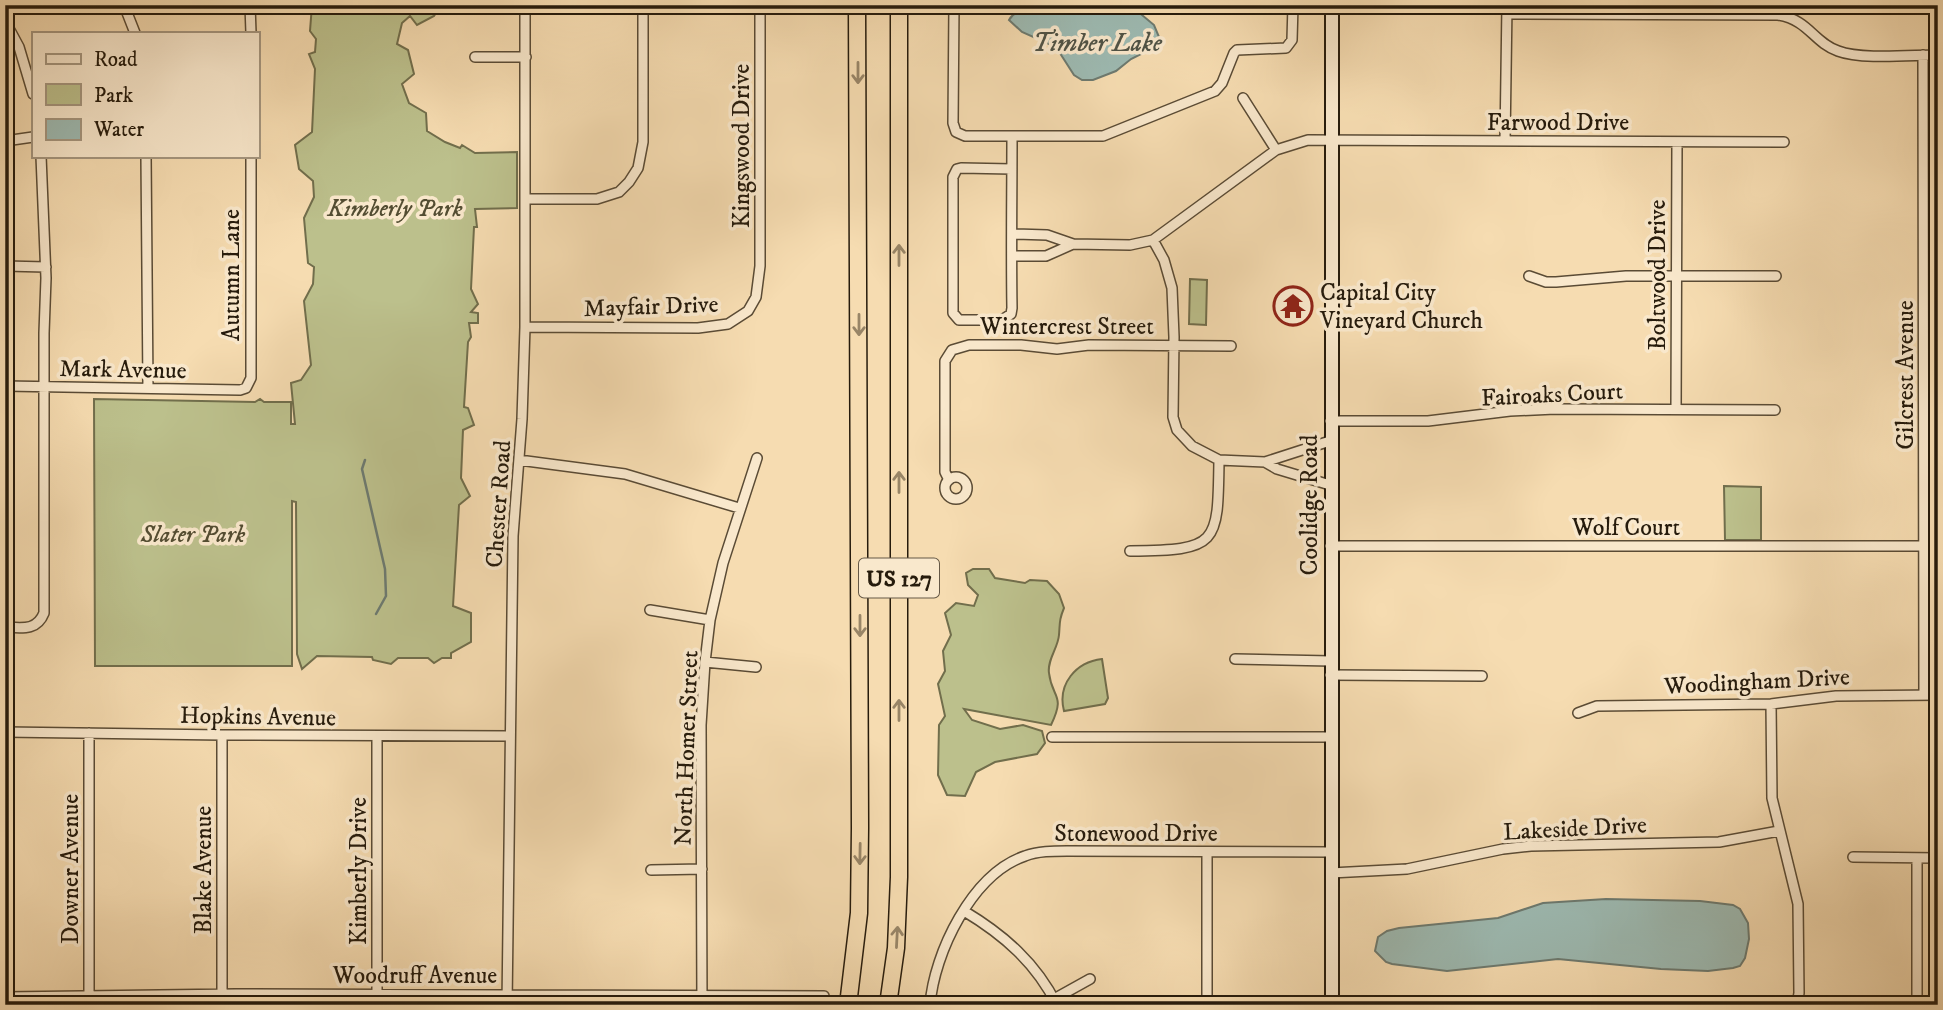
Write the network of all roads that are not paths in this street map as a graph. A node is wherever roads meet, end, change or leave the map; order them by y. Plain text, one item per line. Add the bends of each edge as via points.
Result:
1 (124, 5) edge
2 (250, 5) edge
3 (525, 5) edge
4 (643, 5) edge
5 (760, 5) edge
6 (858, 5) edge
7 (899, 5) edge
8 (954, 5) edge
9 (1293, 5) edge
10 (1332, 5) edge
11 (1507, 10) edge
12 (5, 21) edge
13 (135, 32) edge
14 (251, 32) edge
15 (1923, 55) junction
16 (1938, 55) edge
17 (475, 57) dead end
18 (526, 57) junction
19 (32, 91) edge
20 (1243, 98) dead end
21 (32, 137) edge
22 (1012, 137) junction
23 (5, 141) edge
24 (1333, 141) junction
25 (1505, 141) junction
26 (1676, 142) junction
27 (1784, 142) dead end
28 (1276, 150) junction
29 (41, 158) edge
30 (146, 158) edge
31 (251, 158) edge
32 (1012, 169) junction
33 (1925, 183) junction
34 (1938, 185) edge
35 (526, 199) junction
36 (1012, 234) junction
37 (1054, 236) junction
38 (1153, 240) junction
39 (1073, 244) junction
40 (1054, 254) junction
41 (1012, 256) junction
42 (5, 266) edge
43 (46, 267) junction
44 (1675, 275) junction
45 (1529, 276) dead end
46 (1776, 276) dead end
47 (759, 286) joint
48 (525, 327) junction
49 (1174, 346) junction
50 (1231, 346) dead end
51 (1925, 347) junction
52 (1938, 347) edge
53 (5, 387) edge
54 (44, 387) junction
55 (148, 388) junction
56 (240, 390) joint
57 (1676, 409) junction
58 (1775, 410) dead end
59 (1331, 421) junction
60 (1330, 442) junction
61 (757, 458) dead end
62 (519, 460) junction
63 (1219, 460) junction
64 (1265, 462) junction
65 (949, 480) dead end
66 (1330, 485) junction
67 (739, 508) junction
68 (1331, 546) junction
69 (1922, 546) junction
70 (1130, 551) dead end
71 (650, 610) dead end
72 (710, 620) junction
73 (5, 627) edge
74 (1235, 660) dead end
75 (1331, 661) junction
76 (705, 662) junction
77 (756, 667) dead end
78 (1331, 675) junction
79 (1482, 676) dead end
80 (1924, 695) junction
81 (1938, 695) edge
82 (1771, 704) junction
83 (1578, 713) dead end
84 (5, 732) edge
85 (89, 733) junction
86 (222, 736) junction
87 (510, 736) junction
88 (377, 737) junction
89 (1052, 737) dead end
90 (1330, 737) junction
91 (1779, 831) junction
92 (1207, 852) junction
93 (1331, 852) junction
94 (1853, 857) dead end
95 (1917, 858) junction
96 (1938, 858) edge
97 (702, 869) junction
98 (651, 870) dead end
99 (1331, 873) junction
100 (964, 911) junction
101 (1090, 979) dead end
102 (824, 996) dead end
103 (5, 998) edge
104 (89, 1000) edge
105 (223, 1000) edge
106 (377, 1000) edge
107 (507, 1000) edge
108 (702, 1000) edge
109 (1055, 1002) edge
110 (848, 1005) edge
111 (888, 1005) edge
112 (930, 1005) edge
113 (1207, 1005) edge
114 (1332, 1005) edge
115 (1797, 1005) edge
116 (1917, 1005) edge

1 - 13 street
2 - 14 street
3 - 18 street, Chester Road
4 - 35 street via 643,142 638,168 619,192 597,199
5 - 47 street, Kingswood Drive
6 -> 110 highway, US 127 via 860,828 859,914
111 -> 7 highway, US 127 via 899,877
8 - 22 street via 954,129 965,136
9 - 22 street via 1290,45 1281,50 1237,50 1219,87 1203,97 1103,136
10 - 24 street, Coolidge Road
11 - 15 street via 1778,15 1803,23 1827,46 1849,54
11 - 25 street
12 - 19 street via 19,47
15 - 16 street
15 - 33 street, Gilcrest Avenue
17 - 18 street
18 - 35 street, Chester Road
20 - 28 street
21 - 23 street
22 - 32 street
24 - 25 street, Farwood Drive
24 - 28 street, Farwood Drive via 1299,142
24 - 59 street, Coolidge Road
25 - 26 street, Farwood Drive
26 - 27 street, Farwood Drive
26 - 44 street, Boltwood Drive
28 - 38 street
29 - 43 street
30 - 55 street
31 - 56 street, Autumn Lane via 251,378
32 - 36 street
32 - 41 street via 961,168 953,177 953,313 959,320 1009,317
33 - 34 street
33 - 51 street, Gilcrest Avenue
35 - 48 street, Chester Road
36 - 37 street
36 - 41 street
37 - 39 street
37 - 40 street via 1059,244
38 - 39 street via 1130,245
38 - 49 street via 1172,288
39 - 40 street
40 - 41 street
42 - 43 street
43 - 54 street
44 - 45 street via 1556,282
44 - 46 street
44 - 57 street, Boltwood Drive
47 - 48 street, Mayfair Drive via 748,311 728,324 713,327
48 - 62 street, Chester Road
49 - 50 street, Wintercrest Street
49 - 63 street via 1175,425 1192,446
49 - 65 street, Wintercrest Street via 1057,349 969,345 952,351 945,361 945,472
51 - 52 street
51 - 69 street, Gilcrest Avenue
53 - 54 street, Mark Avenue
54 - 55 street, Mark Avenue
54 - 73 street via 44,612 32,627
55 - 56 street, Mark Avenue
57 - 58 street, Fairoaks Court
57 - 59 street, Fairoaks Court via 1533,409 1428,421
59 - 60 street, Coolidge Road
60 - 64 street
60 - 66 street, Coolidge Road
61 - 67 street, North Homer Street
62 - 67 street via 625,474
62 - 87 street, Chester Road via 513,536
63 - 64 street
63 - 70 street via 1216,523 1205,540 1177,551
64 - 66 street
66 - 68 street, Coolidge Road
67 - 72 street, North Homer Street
68 - 69 street, Wolf Court
68 - 75 street, Coolidge Road
69 - 80 street, Gilcrest Avenue
71 - 72 street
72 - 76 street, North Homer Street
74 - 75 street
75 - 78 street, Coolidge Road
76 - 77 street
76 - 97 street, North Homer Street
78 - 79 street
78 - 90 street, Coolidge Road
80 - 81 street, Woodingham Drive
80 - 82 street, Woodingham Drive via 1836,696
82 - 83 street, Woodingham Drive via 1597,706
82 - 91 street via 1771,779
84 - 85 street, Hopkins Avenue
85 - 86 street, Hopkins Avenue
85 - 104 street, Downer Avenue
86 - 88 street, Hopkins Avenue
86 - 105 street, Blake Avenue
87 - 88 street, Hopkins Avenue
87 - 107 street, Chester Road
88 - 106 street, Kimberly Drive
89 - 90 street
90 - 93 street, Coolidge Road
91 - 99 street, Lakeside Drive via 1719,842 1531,846 1407,869
91 - 115 street via 1798,904
92 - 93 street, Stonewood Drive
92 - 100 street, Stonewood Drive via 1037,852 1016,859 999,872
92 - 113 street
93 - 99 street, Coolidge Road
94 - 95 street
95 - 96 street
95 - 116 street
97 - 98 street
97 - 108 street, North Homer Street
99 - 114 street, Coolidge Road
100 - 109 street via 1016,948 1037,971
100 - 112 street, Stonewood Drive via 942,951
101 - 109 street
102 - 108 street, Woodruff Avenue
103 - 104 street, Woodruff Avenue
104 - 105 street, Woodruff Avenue
105 - 106 street, Woodruff Avenue
106 - 107 street, Woodruff Avenue
107 - 108 street, Woodruff Avenue

